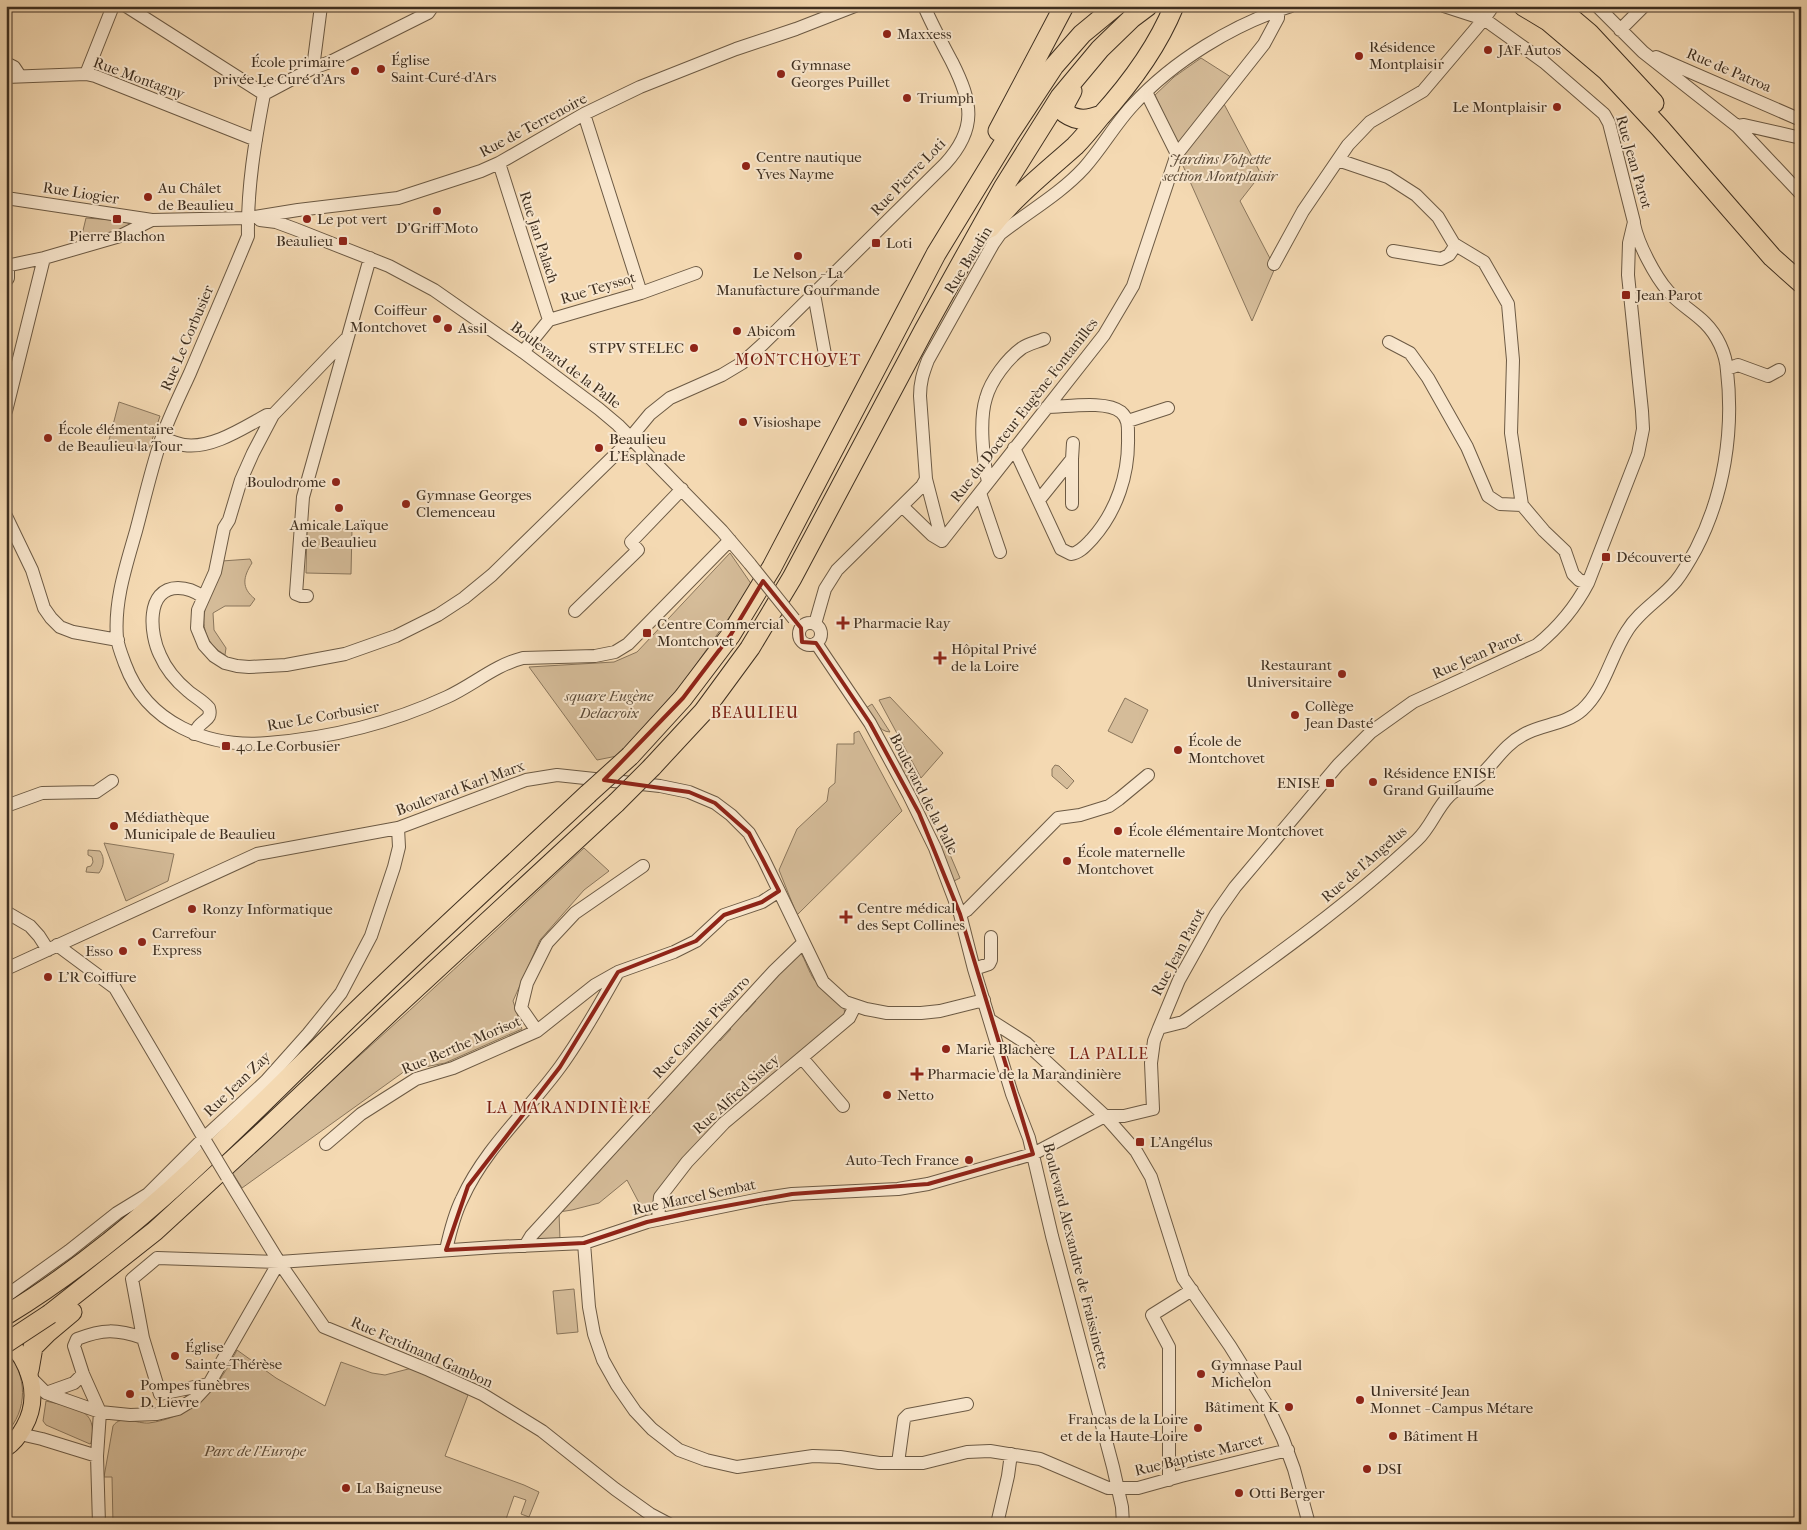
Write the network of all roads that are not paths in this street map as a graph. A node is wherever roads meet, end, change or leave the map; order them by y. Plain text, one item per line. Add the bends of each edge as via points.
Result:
1 (113, 6) edge
2 (126, 6) edge
3 (321, 6) edge
4 (434, 6) edge
5 (856, 6) edge
6 (924, 6) edge
7 (1064, 6) edge
8 (1116, 6) edge
9 (1148, 6) edge
10 (1174, 6) edge
11 (1444, 6) edge
12 (1523, 6) edge
13 (1557, 6) edge
14 (1597, 6) edge
15 (1644, 6) edge
16 (1284, 8) edge
17 (1489, 12) edge
18 (1620, 30) junction
19 (1100, 48) junction
20 (1643, 52) junction
21 (6, 63) edge
22 (313, 68) junction
23 (86, 74) junction
24 (6, 76) edge
25 (20, 76) junction
26 (1146, 92) junction
27 (264, 94) junction
28 (584, 114) junction
29 (1102, 115) junction
30 (1801, 120) edge
31 (1737, 126) junction
32 (1801, 138) edge
33 (256, 140) junction
34 (1177, 154) junction
35 (1338, 160) junction
36 (499, 163) junction
37 (1801, 194) edge
38 (6, 198) edge
39 (248, 218) junction
40 (152, 220) junction
41 (1634, 222) junction
42 (1456, 245) junction
43 (1393, 250) dead end
44 (936, 254) junction
45 (44, 258) junction
46 (370, 258) junction
47 (1274, 264) dead end
48 (7, 266) edge
49 (1801, 268) edge
50 (958, 271) junction
51 (696, 274) dead end
52 (6, 281) edge
53 (1801, 282) edge
54 (641, 293) junction
55 (814, 294) junction
56 (548, 320) junction
57 (1044, 339) dead end
58 (346, 340) junction
59 (1389, 342) dead end
60 (523, 352) junction
61 (826, 360) dead end
62 (1727, 369) junction
63 (1779, 370) dead end
64 (1047, 407) junction
65 (1168, 408) dead end
66 (6, 411) edge
67 (273, 415) junction
68 (1128, 421) junction
69 (631, 437) junction
70 (162, 438) junction
71 (1073, 443) dead end
72 (1014, 448) junction
73 (1072, 459) junction
74 (926, 479) junction
75 (988, 482) junction
76 (682, 489) junction
77 (980, 493) junction
78 (1038, 500) junction
79 (1072, 504) dead end
80 (1522, 505) junction
81 (902, 506) junction
82 (6, 516) edge
83 (730, 540) junction
84 (942, 541) junction
85 (1000, 552) dead end
86 (1588, 583) junction
87 (307, 596) dead end
88 (203, 597) junction
89 (575, 611) dead end
90 (797, 623) junction
91 (815, 624) junction
92 (118, 640) junction
93 (816, 643) junction
94 (194, 734) junction
95 (1148, 775) dead end
96 (112, 781) dead end
97 (6, 806) edge
98 (398, 828) junction
99 (642, 866) dead end
100 (779, 891) junction
101 (6, 912) edge
102 (960, 914) junction
103 (991, 937) dead end
104 (803, 943) junction
105 (52, 948) junction
106 (974, 969) junction
107 (6, 970) edge
108 (618, 972) junction
109 (588, 990) junction
110 (984, 1000) junction
111 (602, 1002) junction
112 (855, 1006) junction
113 (990, 1020) junction
114 (1159, 1028) junction
115 (537, 1031) junction
116 (802, 1058) junction
117 (843, 1106) dead end
118 (1105, 1116) junction
119 (205, 1140) junction
120 (326, 1144) dead end
121 (1033, 1154) junction
122 (160, 1201) junction
123 (658, 1219) junction
124 (154, 1231) junction
125 (584, 1243) junction
126 (525, 1246) junction
127 (446, 1250) junction
128 (279, 1262) junction
129 (1192, 1290) junction
130 (6, 1296) edge
131 (6, 1304) edge
132 (6, 1315) edge
133 (143, 1338) junction
134 (6, 1341) edge
135 (30, 1374) junction
136 (83, 1374) junction
137 (209, 1384) junction
138 (46, 1393) junction
139 (967, 1404) dead end
140 (100, 1412) junction
141 (20, 1434) junction
142 (6, 1448) edge
143 (1288, 1450) junction
144 (1011, 1454) junction
145 (97, 1456) junction
146 (898, 1463) junction
147 (1169, 1480) junction
148 (1118, 1489) junction
149 (99, 1524) edge
150 (669, 1524) edge
151 (997, 1524) edge
152 (1123, 1524) edge
153 (1309, 1524) edge

1 - 23 street
2 - 27 street
3 - 22 street
4 - 22 street via 428,13
5 - 28 street, Rue de Terrenoire via 736,49
6 - 55 street, Rue Pierre Loti via 966,91 969,108 964,137 945,164
7 - 44 highway
8 - 44 highway via 1082,34 1054,66
9 - 19 highway
10 - 29 highway via 1154,46
11 - 17 street
12 - 53 highway via 1548,21 1607,71 1772,257
13 - 49 highway via 1616,61 1780,250
14 - 18 street
15 - 18 street
16 - 26 street, Rue Baudin via 1256,19 1204,48
16 - 34 street, Rue du Docteur Eugène Fontanilles via 1264,44
17 - 35 street via 1423,91 1370,122
17 - 41 street, Rue Jean Parot via 1606,117
18 - 20 street
19 - 29 highway via 1073,88 1065,104 1065,113 1074,119 1088,120
19 - 50 highway via 1060,97 1003,188
20 - 30 street, Rue de Patroa
20 - 31 street
21 - 25 street via 14,67
22 - 27 street
23 - 25 street, Rue Montagny
23 - 33 street, Rue Montagny
24 - 25 street, Rue Montagny
26 - 34 street
26 - 74 street, Rue Baudin via 1124,115 1084,168 1000,234 992,244 928,360 920,382
27 - 33 street, Rue Le Corbusier
28 - 36 street, Rue de Terrenoire
28 - 54 street
29 - 50 highway via 1077,144 991,226
31 - 32 street
31 - 37 street
33 - 39 street, Rue Le Corbusier
34 - 64 street, Rue du Docteur Eugène Fontanilles via 1133,286 1100,341
35 - 42 street via 1388,177 1416,195 1438,217
35 - 47 street via 1303,211
36 - 39 street, Rue de Terrenoire via 398,198
36 - 56 street, Rue Jan Palach
38 - 40 street, Rue Liogier
39 - 40 street, Rue de Terrenoire
39 - 46 street, Boulevard de la Palle via 276,222
39 - 70 street, Rue Le Corbusier via 248,236
40 - 45 street via 120,236
41 - 62 street, Rue de l'Angelus via 1640,246 1667,290 1704,322 1716,337
41 - 86 street, Rue Jean Parot via 1629,243 1628,275 1643,429 1638,454
42 - 43 street via 1449,255 1441,258
42 - 80 street via 1484,262 1508,304 1513,360 1511,433
44 - 122 highway, bridge via 767,574 730,636 683,698 630,756 372,995
45 - 48 street
45 - 66 street
46 - 58 street
46 - 60 street, Boulevard de la Palle via 434,290
48 - 52 street
50 - 124 highway, bridge via 792,578 750,648 702,712 616,803
51 - 54 street, Rue Teyssot
54 - 56 street, Rue Teyssot
55 - 61 street
55 - 69 street, Rue Pierre Loti via 742,364 670,398 650,414
56 - 60 street, Rue Teyssot
57 - 75 street via 1023,347 990,386 983,418
58 - 67 street
58 - 87 street via 303,497 296,594
59 - 80 street via 1410,353 1428,378 1467,447 1488,496 1500,504
60 - 69 street, Boulevard de la Palle
62 - 63 street via 1738,365 1768,376
62 - 114 street, Rue de l'Angelus via 1729,434 1726,459 1709,522 1676,581 1627,630 1594,697 1571,719 1525,733 1507,745 1484,772 1450,795 1420,838 1319,923 1183,1022
64 - 68 street via 1107,406 1121,412
64 - 72 street, Rue du Docteur Eugène Fontanilles
65 - 68 street
67 - 70 street via 203,444 184,445
67 - 88 street, Rue Pierre Loti via 241,480 224,528 215,572
68 - 78 street via 1126,471 1116,502 1099,531 1081,550 1071,554 1061,549
69 - 76 street, Boulevard de la Palle via 640,450
69 - 88 street, Rue Pierre Loti via 492,575 438,615 396,636 345,654 286,665 236,666 214,656 204,645 197,628
70 - 92 street, Rue Le Corbusier via 118,600
71 - 73 street
72 - 75 street, Rue du Docteur Eugène Fontanilles
72 - 78 street
73 - 78 street
73 - 79 street
74 - 81 street
74 - 84 street, Rue du Docteur Eugène Fontanilles
75 - 77 street, Rue du Docteur Eugène Fontanilles
76 - 83 street, Boulevard de la Palle
76 - 89 street via 630,542 638,550
77 - 84 street, Rue du Docteur Eugène Fontanilles
77 - 85 street
80 - 86 street via 1565,551 1573,574
81 - 84 street
81 - 91 street via 837,570 825,589
82 - 92 street via 51,618 60,627 73,632
83 - 90 street, Boulevard de la Palle, bridge
83 - 94 street, Rue Le Corbusier via 628,644 615,652 596,656 513,660 455,693 405,715 303,739 235,743
86 - 114 street, Rue Jean Parot via 1568,616 1537,646 1413,702 1371,732 1344,758 1235,886 1179,980
88 - 94 street via 190,590 174,588 158,597 153,612 154,637 166,667 177,681 210,708 209,718 199,725
90 - 91 street
90 - 93 street, Boulevard de la Palle via 804,643
91 - 93 street via 821,632
92 - 94 street, Rue Le Corbusier via 129,674 145,699 169,721
93 - 102 street, Boulevard de la Palle via 870,724 909,795 935,848
95 - 102 street via 1109,806 1080,816 1058,818
96 - 97 street via 96,792 42,793
98 - 100 street, Boulevard Karl Marx via 526,780 557,775 660,786 689,792 731,815 748,833
98 - 105 street, Boulevard Karl Marx via 257,854
98 - 119 street, Rue Jean Zay via 399,847 377,918 341,993 266,1081
99 - 115 street, Rue Berthe Morisot via 576,914 547,943 527,983 521,1008
100 - 104 street, Boulevard Karl Marx
100 - 108 street, Rue Berthe Morisot via 762,902 724,915 696,941
101 - 105 street, Rue Ferdinand Gambon via 30,926
102 - 106 street, Boulevard de la Palle
103 - 106 street via 990,964
104 - 112 street, Boulevard Karl Marx via 823,982
104 - 126 street, Rue Camille Pissarro via 654,1101
105 - 107 street, Boulevard Karl Marx
105 - 119 street, Rue Ferdinand Gambon via 115,988
106 - 110 street, Boulevard de la Palle
108 - 109 street, Rue Berthe Morisot
108 - 111 street
109 - 111 street
109 - 115 street, Rue Berthe Morisot
110 - 112 street, Boulevard Karl Marx via 920,1013 887,1013
110 - 113 street, Boulevard Alexandre de Fraissinette
111 - 127 street via 560,1067 512,1124 468,1186 453,1220
112 - 116 street, Rue Alfred Sisley via 849,1018
113 - 118 street via 1026,1043
113 - 121 street, Boulevard Alexandre de Fraissinette
114 - 118 street, Rue Jean Parot via 1151,1063 1153,1109 1124,1116
115 - 120 street, Rue Berthe Morisot via 453,1068 416,1079 361,1114
116 - 117 street
116 - 123 street, Rue Alfred Sisley via 724,1123 687,1162 660,1197
118 - 121 street, Rue Marcel Sembat
118 - 129 street via 1136,1151 1151,1177 1183,1278
119 - 128 street, Rue Ferdinand Gambon, bridge
119 - 130 street, Rue Jean Zay via 148,1194 117,1213
121 - 123 street, Rue Marcel Sembat via 928,1184 792,1194
121 - 148 street, Boulevard Alexandre de Fraissinette
122 - 131 highway via 120,1223 54,1273
122 - 132 highway via 34,1298
123 - 125 street, Rue Marcel Sembat
124 - 134 highway, bridge via 50,1314
124 - 135 highway via 144,1254 46,1332 33,1347
125 - 126 street, Rue Marcel Sembat
125 - 146 street via 589,1307 603,1360 635,1411 679,1450 737,1467 812,1456
126 - 127 street, Rue Marcel Sembat
127 - 128 street, Rue Marcel Sembat
128 - 133 street, Rue Marcel Sembat via 157,1258 132,1279
128 - 137 street
128 - 150 street, Rue Ferdinand Gambon via 324,1327 482,1394 542,1431 615,1489
129 - 143 street via 1268,1407
129 - 147 street via 1152,1315 1169,1347
133 - 136 street via 115,1330 77,1339 74,1346
133 - 137 street via 160,1394
134 - 135 main road via 19,1353
135 - 138 street
135 - 141 main road via 33,1390 31,1407
136 - 138 street via 74,1383
136 - 140 street
137 - 140 street via 196,1398 178,1409 157,1414
138 - 140 street
139 - 146 street via 908,1414 904,1419
140 - 145 street
141 - 142 main road
141 - 145 street
143 - 147 street, Rue Baptiste Marcet
143 - 153 street
144 - 146 street via 967,1452 923,1462
144 - 148 street via 1040,1460 1108,1488
144 - 151 street
145 - 149 street
147 - 148 street, Rue Baptiste Marcet
148 - 152 street, Boulevard Alexandre de Fraissinette

